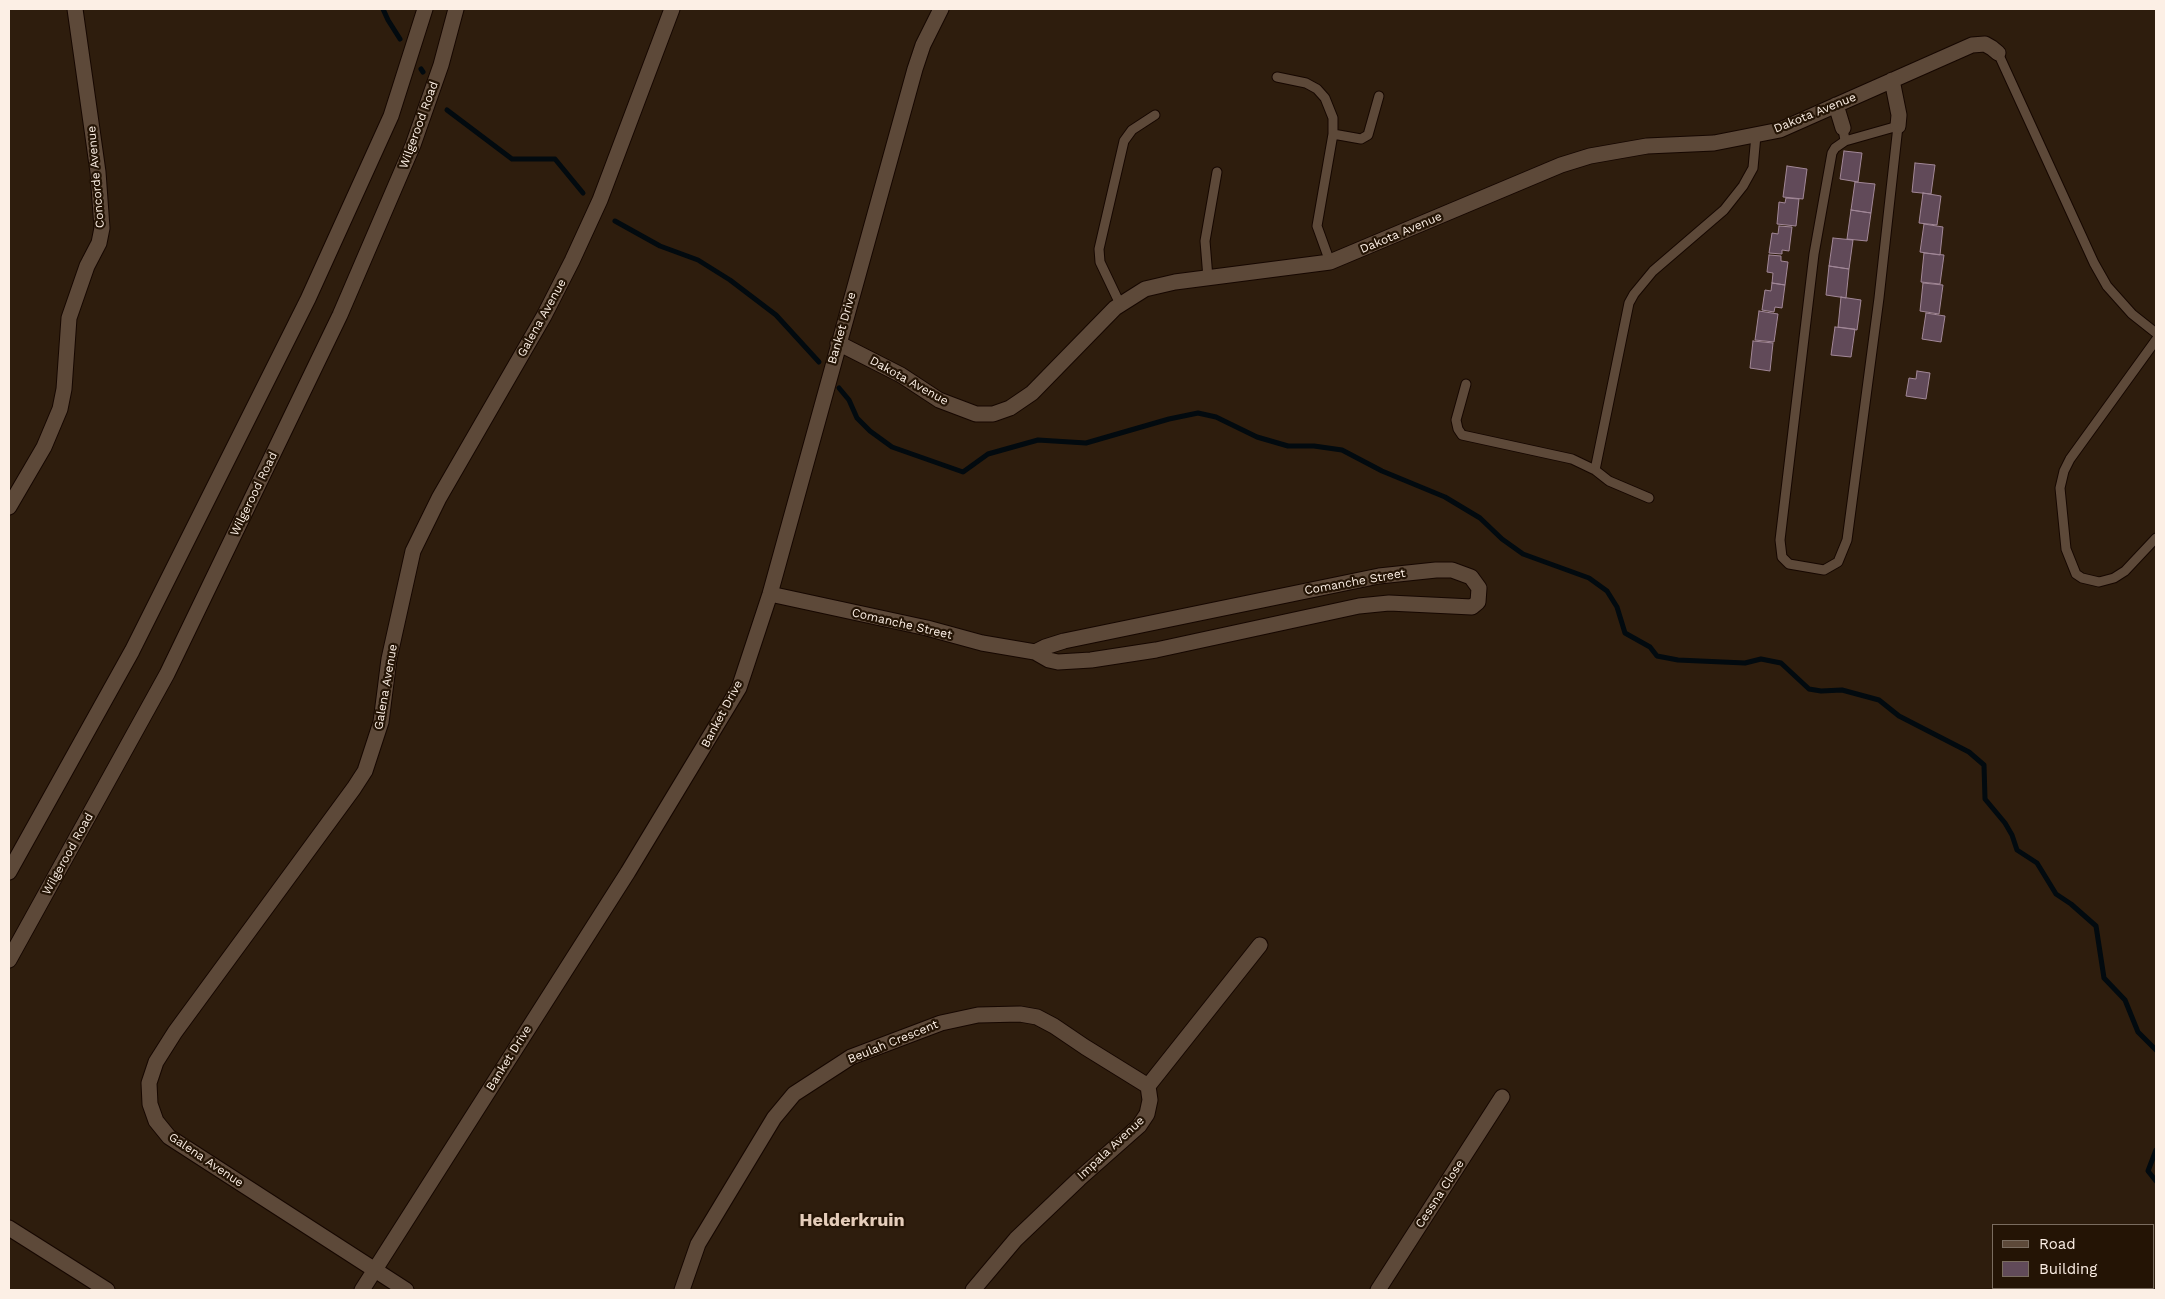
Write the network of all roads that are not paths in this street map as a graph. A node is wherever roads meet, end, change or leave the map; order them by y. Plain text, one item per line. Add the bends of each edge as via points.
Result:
1 (75, 9) edge
2 (425, 9) edge
3 (456, 9) edge
4 (672, 9) edge
5 (941, 9) edge
6 (1998, 53) joint
7 (1277, 77) dead end
8 (1892, 80) junction
9 (1379, 96) dead end
10 (1836, 105) junction
11 (1155, 114) dead end
12 (1898, 126) junction
13 (1333, 134) junction
14 (1844, 134) junction
15 (1756, 135) junction
16 (1216, 172) dead end
17 (1330, 262) junction
18 (1208, 278) junction
19 (1120, 304) junction
20 (2156, 333) edge
21 (2156, 340) edge
22 (838, 342) junction
23 (1466, 384) dead end
24 (1596, 470) junction
25 (1649, 498) dead end
26 (9, 507) edge
27 (2156, 538) edge
28 (770, 594) junction
29 (1035, 652) junction
30 (9, 872) edge
31 (1260, 945) dead end
32 (9, 960) edge
33 (1148, 1086) junction
34 (1502, 1098) dead end
35 (9, 1228) edge
36 (374, 1270) junction
37 (107, 1290) edge
38 (362, 1290) edge
39 (406, 1290) edge
40 (682, 1290) edge
41 (974, 1290) edge
42 (1378, 1290) edge

1 - 26 street, Concorde Avenue via 98,172 102,228 69,318 60,410 44,447
2 - 30 street via 391,116 308,299 132,651
3 - 32 street, Wilgerood Road via 441,65 413,145 340,315 167,674
4 - 36 street, Galena Avenue via 600,200 572,261 439,498 413,551 389,659 381,722 365,771 175,1032 156,1062 150,1083 150,1104 156,1121 169,1137
5 - 22 street, Banket Drive via 915,69
6 - 8 street, Dakota Avenue via 1985,44 1972,45
6 - 20 lane via 2103,278 2126,308
7 - 13 lane via 1318,89 1330,108
8 - 10 street, Dakota Avenue
8 - 12 street
9 - 13 lane via 1368,135 1361,139
10 - 14 street
10 - 15 street, Dakota Avenue via 1780,130
11 - 19 lane via 1132,130 1124,141 1100,249 1100,262
12 - 14 lane
12 - 14 lane via 1880,298 1847,540 1838,562 1824,570 1789,564 1782,557 1780,540 1814,254 1832,153
13 - 17 lane via 1317,226
15 - 17 street, Dakota Avenue via 1714,143 1647,146 1590,156
15 - 24 lane via 1753,168 1743,186 1724,210 1653,271 1629,303
16 - 18 lane via 1205,241
17 - 18 street, Dakota Avenue
18 - 19 street, Dakota Avenue via 1159,284
19 - 22 street, Dakota Avenue via 1032,393 994,414 976,414 939,400 901,375
21 - 27 lane via 2070,459 2060,488 2069,563 2082,578 2099,582 2114,578 2125,571
22 - 28 street, Banket Drive
23 - 24 lane via 1456,420 1462,435 1572,459
24 - 25 lane via 1609,481
28 - 29 street, Comanche Street via 982,643
28 - 36 street, Banket Drive via 739,688 725,714
29 - 29 street, Comanche Street via 1045,646 1379,576 1452,570 1471,577 1479,588 1478,602 1472,607 1390,603 1359,606 1156,650 1091,660 1058,662
31 - 33 street
33 - 40 street, Beulah Crescent via 1054,1026 1037,1017 1020,1014 978,1015 940,1023 851,1057 794,1094 774,1118 698,1244
33 - 41 street, Impala Avenue via 1147,1114 1139,1126 1016,1239
34 - 42 street, Cessna Close
35 - 37 street
36 - 38 street, Banket Drive
36 - 39 street, Galena Avenue

